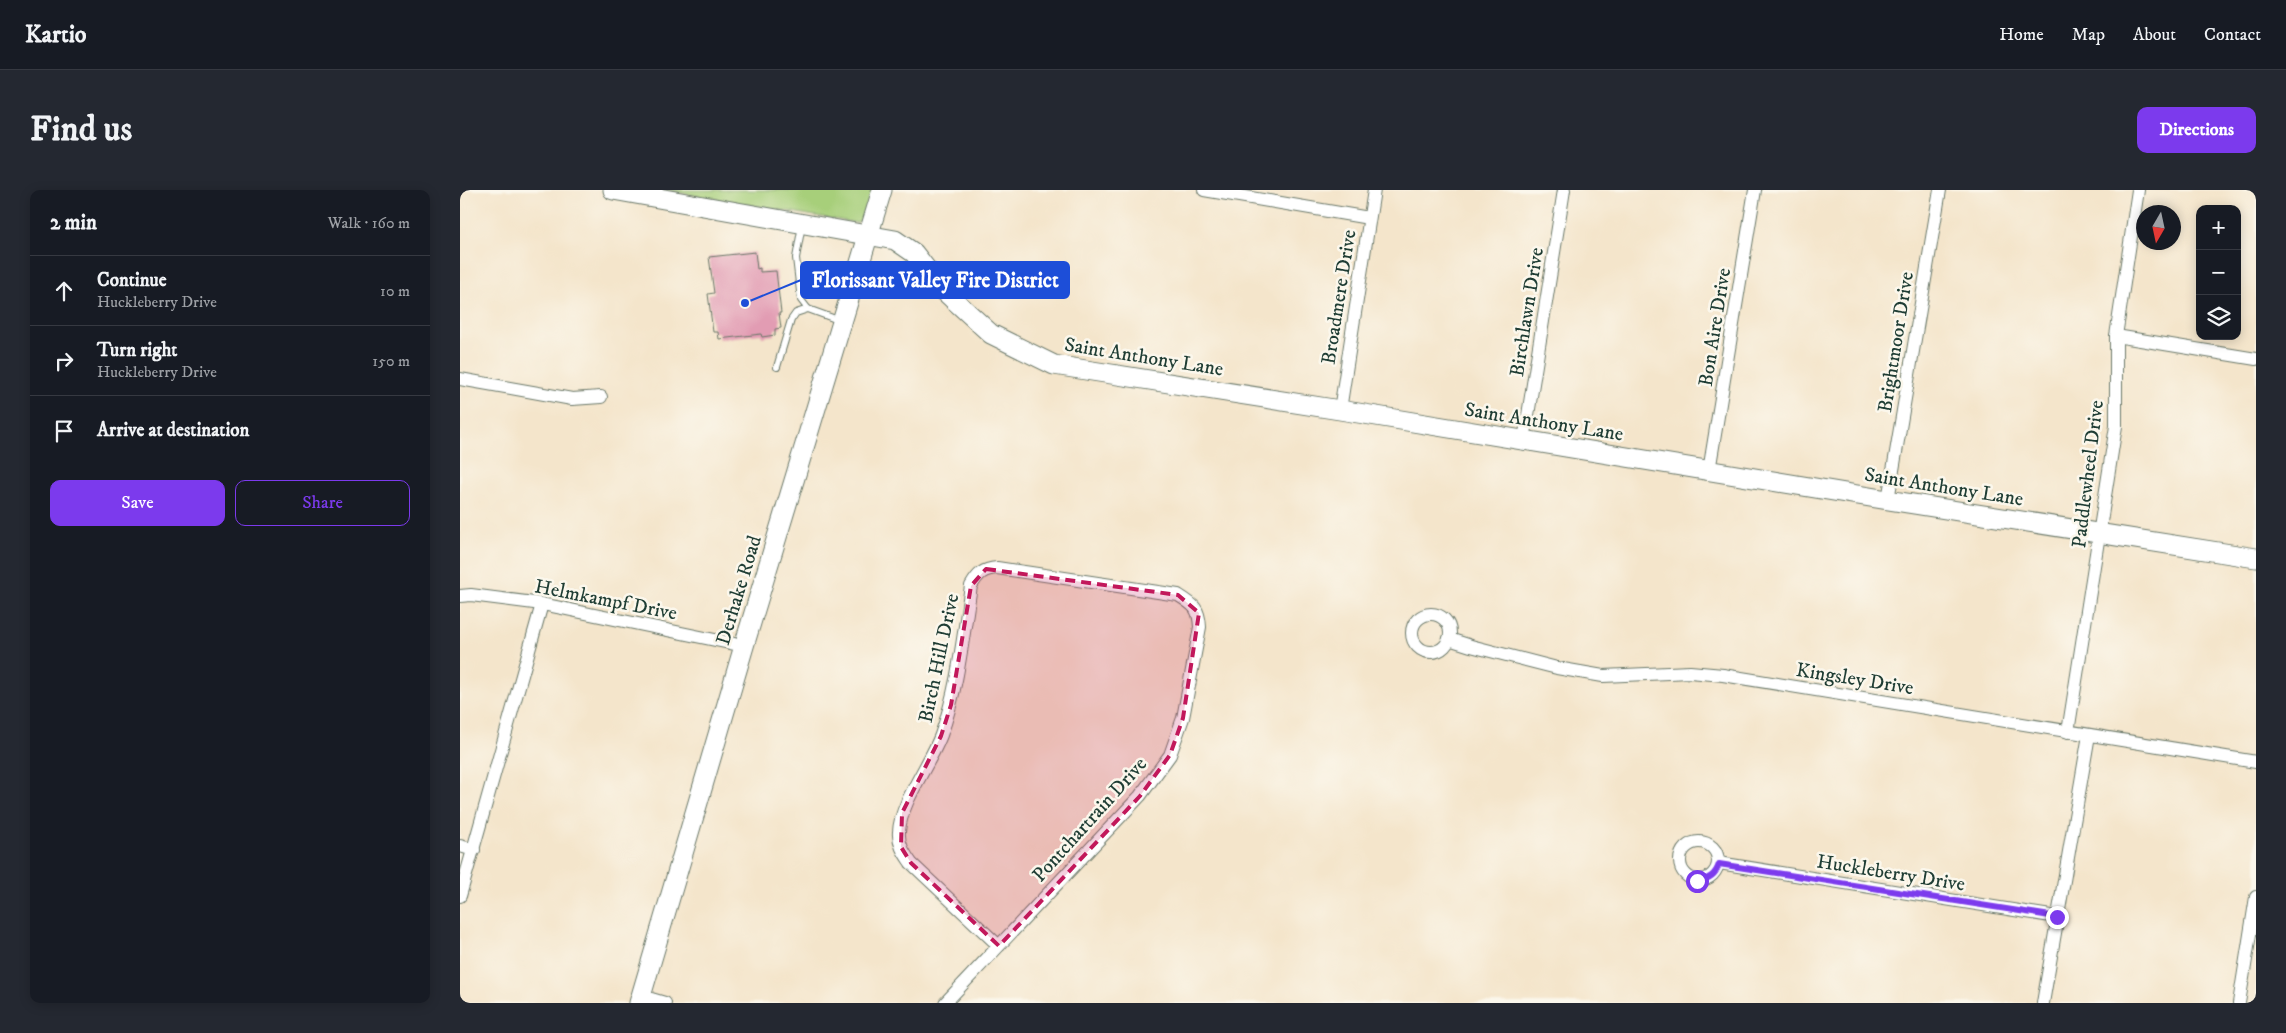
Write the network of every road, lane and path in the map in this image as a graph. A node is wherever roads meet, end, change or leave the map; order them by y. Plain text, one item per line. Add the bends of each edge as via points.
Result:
1 (612, 190) edge
2 (882, 190) edge
3 (1204, 190) edge
4 (1374, 190) edge
5 (1564, 190) edge
6 (1755, 190) edge
7 (1940, 190) edge
8 (2138, 190) edge
9 (1369, 218) junction
10 (802, 223) junction
11 (869, 234) junction
12 (808, 309) junction
13 (843, 321) junction
14 (2116, 336) junction
15 (2256, 360) edge
16 (776, 367) dead end
17 (460, 379) edge
18 (601, 397) dead end
19 (1340, 410) junction
20 (1524, 440) junction
21 (1709, 471) junction
22 (1888, 500) junction
23 (2100, 533) junction
24 (2256, 558) edge
25 (460, 596) edge
26 (542, 604) junction
27 (1200, 627) joint
28 (1449, 639) dead end
29 (744, 646) junction
30 (2068, 732) junction
31 (2089, 735) junction
32 (2256, 762) edge
33 (460, 846) edge
34 (474, 850) junction
35 (1719, 864) dead end
36 (460, 896) edge
37 (2256, 897) edge
38 (2057, 917) junction
39 (999, 946) junction
40 (2250, 974) edge
41 (640, 1000) edge
42 (665, 1003) edge
43 (945, 1003) edge
44 (2043, 1003) edge
45 (2239, 1003) edge

1 - 10 street, Saint Anthony Lane
2 - 11 street, Derhake Road
3 - 9 street
4 - 9 street, Broadmere Drive
5 - 20 street, Birchlawn Drive
6 - 21 street, Bon Aire Drive
7 - 22 street, Brightmoor Drive
8 - 14 street, Paddlewheel Drive
9 - 19 street, Broadmere Drive
10 - 11 street, Saint Anthony Lane
10 - 12 lane via 796,258 801,300
11 - 13 street, Derhake Road
11 - 19 street, Saint Anthony Lane via 895,240 914,253 942,289 992,334 1054,365
12 - 13 lane
12 - 16 lane via 796,313 791,320
13 - 29 street, Derhake Road
14 - 15 street
14 - 23 street, Paddlewheel Drive via 2116,426
17 - 18 street via 572,399
19 - 20 street, Saint Anthony Lane
20 - 21 street, Saint Anthony Lane
21 - 22 street, Saint Anthony Lane
22 - 23 street, Saint Anthony Lane
23 - 24 street, Saint Anthony Lane
23 - 30 street, Paddlewheel Drive
25 - 26 street, Helmkampf Drive
26 - 29 street, Helmkampf Drive
26 - 34 street
27 - 39 street, Pontchartrain Drive via 1183,718 1170,755 1140,796
27 - 39 street, Birch Hill Drive via 1199,613 1178,595 997,568 986,569 977,576 972,586 951,705 929,764 902,813 898,833 901,847 911,864
28 - 30 street, Kingsley Drive via 1557,668 1603,676 1690,672 1723,675
29 - 41 street, Derhake Road
30 - 31 street, Kingsley Drive
31 - 32 street, Kingsley Drive
31 - 38 street
33 - 34 street
34 - 36 street
35 - 38 street, Huckleberry Drive
37 - 40 street
38 - 44 street
39 - 43 street, Pontchartrain Drive
40 - 45 street
41 - 42 street

